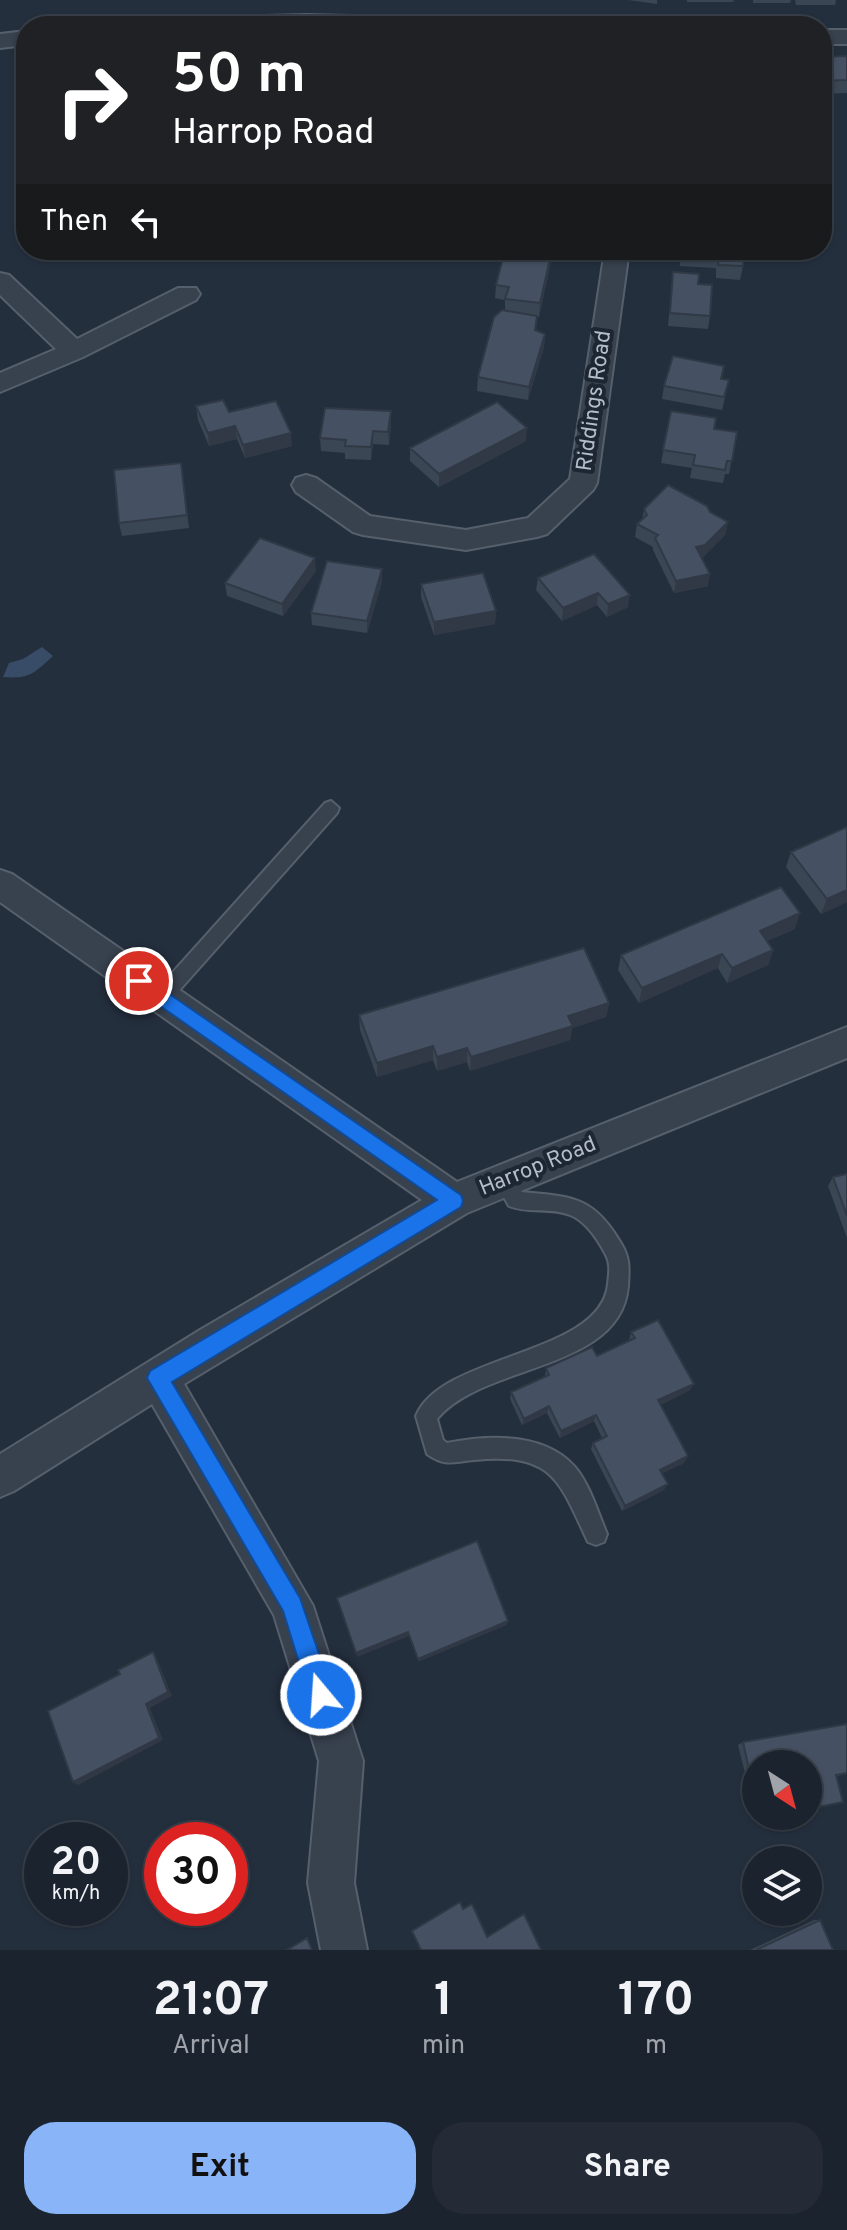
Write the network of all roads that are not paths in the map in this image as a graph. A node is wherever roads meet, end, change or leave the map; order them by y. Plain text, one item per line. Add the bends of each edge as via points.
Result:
1 (616, 260) edge
2 (0, 281) edge
3 (187, 294) dead end
4 (74, 351) junction
5 (0, 383) edge
6 (306, 485) dead end
7 (331, 808) dead end
8 (0, 884) edge
9 (162, 997) junction
10 (847, 1042) edge
11 (504, 1180) junction
12 (454, 1201) junction
13 (158, 1378) junction
14 (0, 1477) edge
15 (596, 1534) dead end
16 (344, 1950) edge

1 - 6 street, Riddings Road via 583,483 537,527 466,540 363,525
2 - 4 street
3 - 4 street
4 - 5 street
7 - 9 lane
8 - 9 street
9 - 12 street
10 - 11 street, Harrop Road
11 - 12 street, Harrop Road
11 - 15 lane via 516,1200 574,1206 603,1230 620,1260 617,1295 608,1317 569,1344 439,1400 426,1416 434,1447 445,1454 477,1447 545,1456 568,1476
12 - 13 street, Harrop Road
13 - 14 street, Harrop Road
13 - 16 street via 292,1606 341,1761 331,1883

